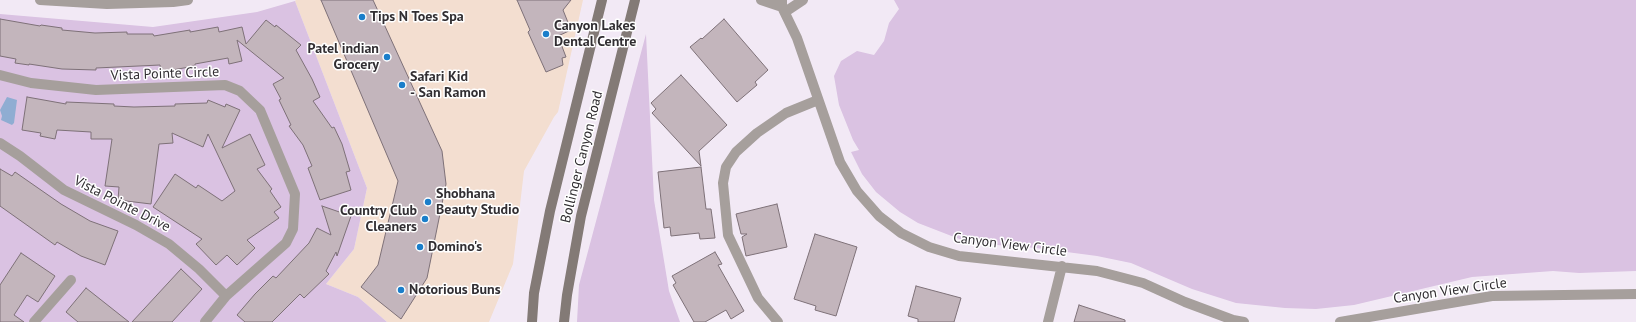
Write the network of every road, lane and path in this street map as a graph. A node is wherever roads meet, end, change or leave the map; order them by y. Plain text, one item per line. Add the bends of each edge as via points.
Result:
1 (40, 0) edge
2 (188, 0) edge
3 (602, 0) edge
4 (635, 0) edge
5 (761, 0) edge
6 (803, 0) edge
7 (783, 6) edge
8 (0, 75) edge
9 (818, 100) junction
10 (0, 144) edge
11 (1062, 266) junction
12 (71, 280) dead end
13 (1636, 294) edge
14 (226, 296) junction
15 (1233, 321) edge
16 (34, 322) edge
17 (205, 322) edge
18 (532, 322) edge
19 (564, 322) edge
20 (778, 322) edge
21 (1048, 322) edge
22 (1244, 322) edge
23 (1340, 322) edge

1 - 2 street via 107,4
3 - 18 main road, Bollinger Canyon Road via 550,211 534,293
4 - 19 main road, Bollinger Canyon Road via 580,216
5 - 7 street
6 - 7 street
7 - 9 street, Canyon View Circle via 798,38
8 - 14 street, Vista Pointe Circle via 31,84 96,90 225,85 240,90 251,100 260,110 295,194 295,217 293,229 286,243
9 - 11 street, Canyon View Circle via 840,162 857,191 879,216 902,233 929,247 959,256
9 - 20 street via 786,113 757,133 736,152 726,167 723,183 728,235 758,298
10 - 14 street, Vista Pointe Drive via 64,190 169,244
11 - 15 street, Canyon View Circle via 1096,271 1143,283
11 - 21 street
12 - 16 street
13 - 23 street, Canyon View Circle via 1492,296
14 - 17 street, Vista Pointe Circle
15 - 22 street, Canyon View Circle

